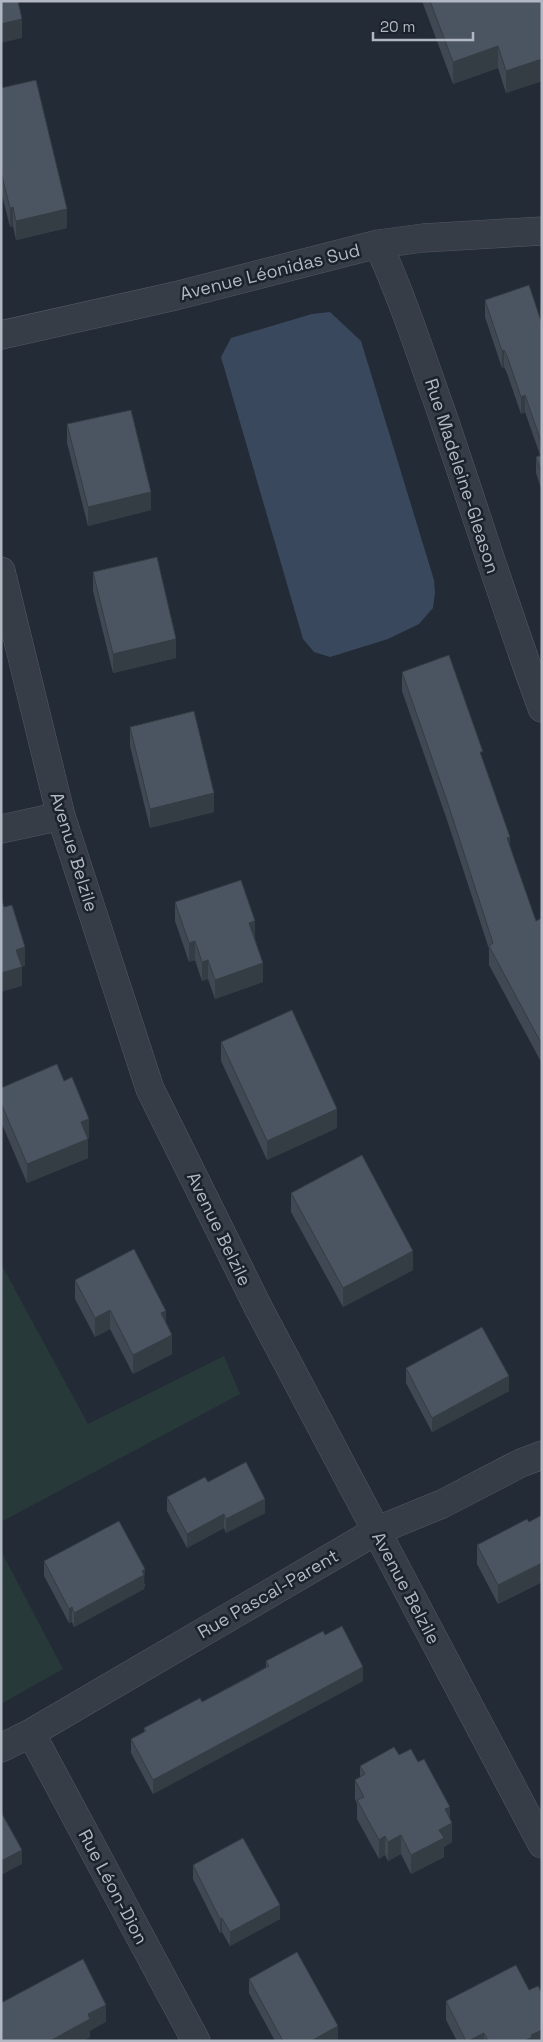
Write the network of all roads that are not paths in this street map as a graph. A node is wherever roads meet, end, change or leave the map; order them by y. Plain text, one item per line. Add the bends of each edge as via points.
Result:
1 (542, 231) edge
2 (378, 244) junction
3 (1, 335) edge
4 (1, 572) edge
5 (542, 708) edge
6 (61, 816) junction
7 (1, 829) edge
8 (542, 1454) edge
9 (376, 1531) junction
10 (31, 1732) junction
11 (1, 1748) edge
12 (542, 1844) edge
13 (196, 2041) edge

1 - 2 street, Avenue Léonidas Sud
2 - 3 street, Avenue Léonidas Sud via 174,296
2 - 5 street, Rue Madeleine-Gleason via 401,294
4 - 6 street, Avenue Belzile
6 - 7 street
6 - 9 street, Avenue Belzile via 150,1089 258,1307
8 - 9 street, Rue Pascal-Parent via 442,1504
9 - 10 street, Rue Pascal-Parent
9 - 12 street, Avenue Belzile
10 - 11 street, Rue Pascal-Parent
10 - 13 street, Rue Léon-Dion

